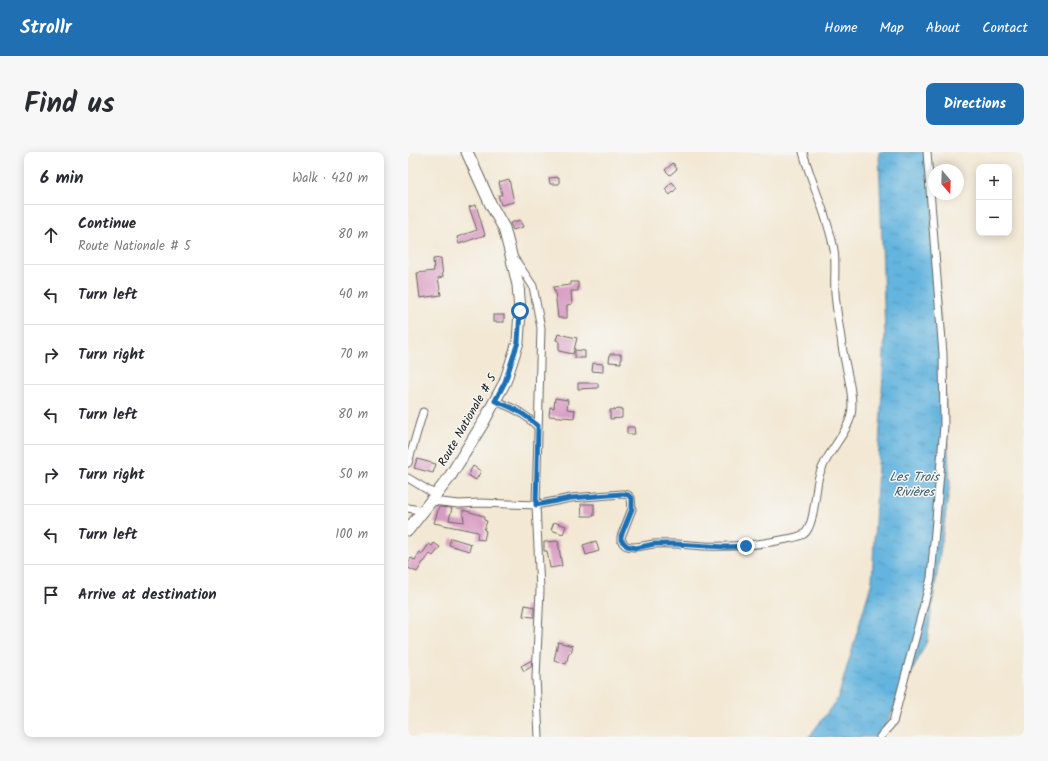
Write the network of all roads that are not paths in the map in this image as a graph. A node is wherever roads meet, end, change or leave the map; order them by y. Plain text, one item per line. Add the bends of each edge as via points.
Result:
1 (467, 152) edge
2 (803, 152) edge
3 (927, 152) edge
4 (510, 251) junction
5 (495, 401) junction
6 (423, 412) dead end
7 (538, 426) junction
8 (408, 463) edge
9 (408, 478) edge
10 (434, 498) junction
11 (536, 505) junction
12 (408, 508) edge
13 (424, 510) junction
14 (408, 530) edge
15 (539, 737) edge
16 (880, 737) edge

1 - 4 main road, Route Nationale # 5 via 504,228
2 - 11 street via 828,223 834,250 835,292 852,408 846,428 822,466 808,529 804,534 797,536 746,546 654,544 636,548 627,546 621,540 632,509 632,498 628,495 571,498
3 - 16 street via 943,354 944,426 931,578 893,722
4 - 5 main road, Route Nationale # 5 via 518,285 518,342 505,382
4 - 7 street via 533,286 541,328
5 - 7 street via 520,411
5 - 10 main road, Route Nationale # 5 via 449,478
6 - 8 street
7 - 11 street
9 - 10 street
10 - 11 street via 459,504
10 - 13 main road, Route Nationale # 5
11 - 15 street via 540,590 536,677
12 - 13 street
13 - 14 main road, Route Nationale # 5

